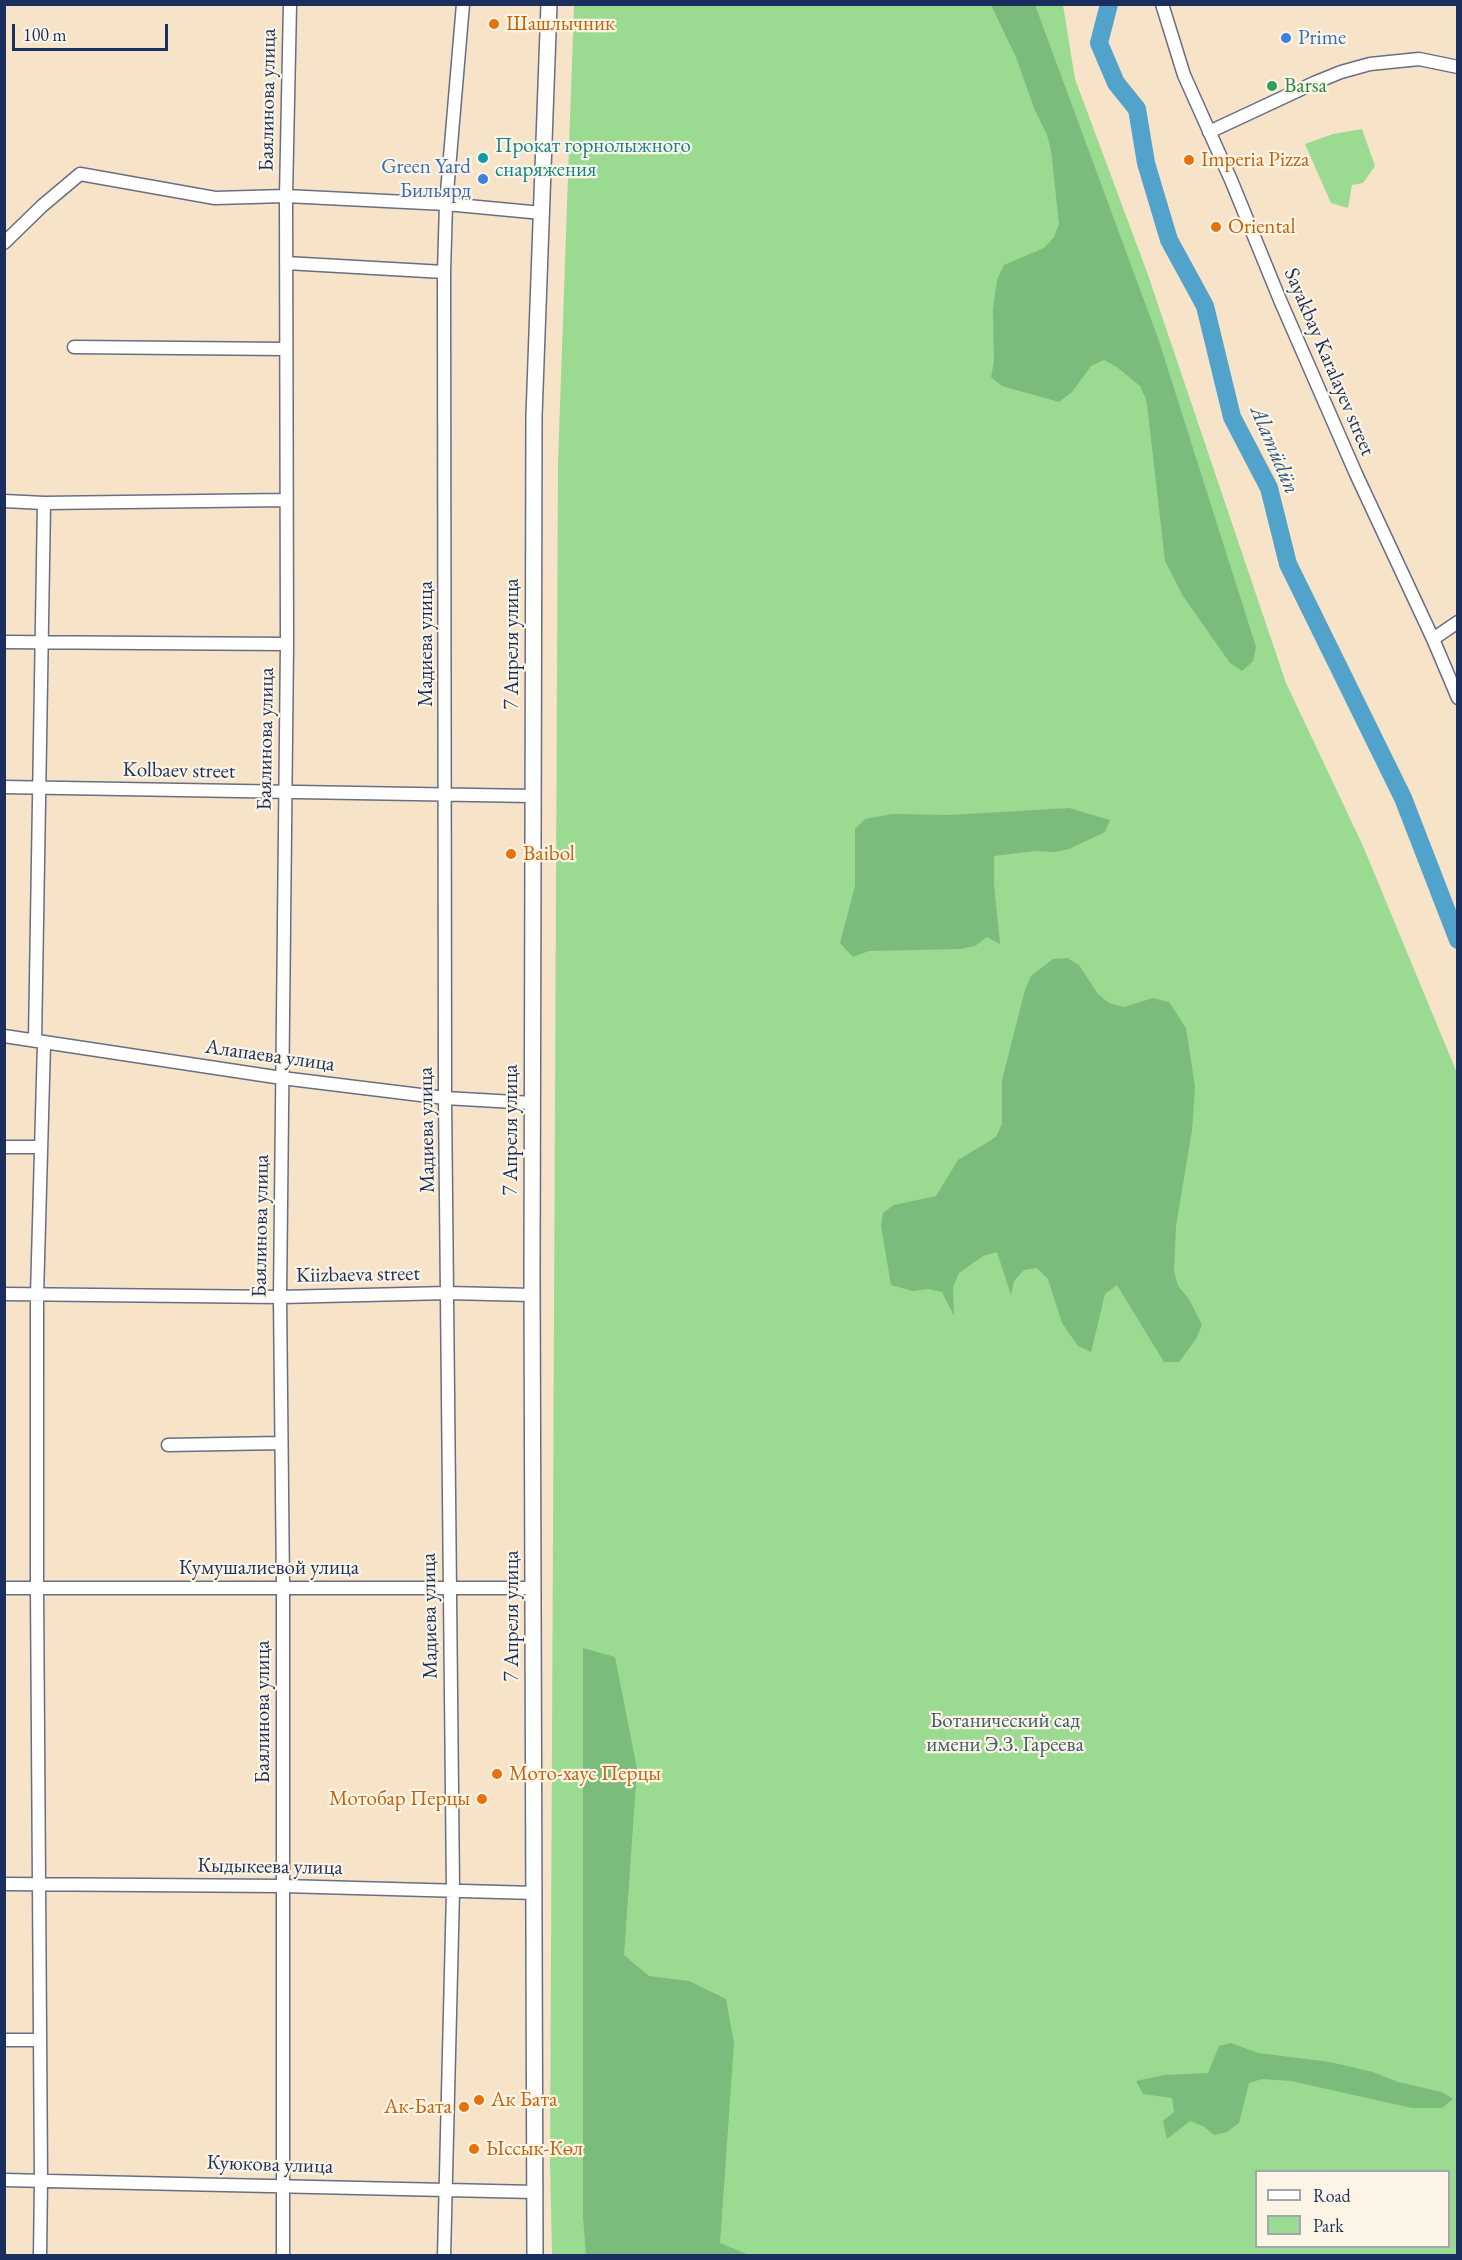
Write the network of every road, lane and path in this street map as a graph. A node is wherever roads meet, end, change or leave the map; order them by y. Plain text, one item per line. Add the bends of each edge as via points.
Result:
1 (290, 4) edge
2 (463, 4) edge
3 (549, 4) edge
4 (1162, 4) edge
5 (1458, 67) edge
6 (1209, 132) junction
7 (286, 196) junction
8 (446, 204) junction
9 (542, 213) junction
10 (4, 243) edge
11 (286, 263) junction
12 (444, 272) junction
13 (74, 347) dead end
14 (285, 349) junction
15 (285, 500) junction
16 (4, 501) edge
17 (44, 503) junction
18 (1458, 622) edge
19 (1433, 639) junction
20 (4, 642) edge
21 (42, 643) junction
22 (287, 644) junction
23 (1458, 698) edge
24 (4, 787) edge
25 (40, 788) junction
26 (285, 793) junction
27 (446, 794) junction
28 (532, 796) junction
29 (4, 1036) edge
30 (39, 1042) junction
31 (282, 1078) junction
32 (445, 1098) junction
33 (532, 1103) junction
34 (4, 1147) edge
35 (41, 1147) junction
36 (448, 1293) junction
37 (4, 1294) edge
38 (532, 1295) junction
39 (37, 1296) junction
40 (280, 1297) junction
41 (281, 1443) junction
42 (168, 1445) dead end
43 (449, 1587) junction
44 (4, 1588) edge
45 (37, 1588) junction
46 (283, 1588) junction
47 (533, 1588) junction
48 (4, 1884) edge
49 (38, 1884) junction
50 (283, 1886) junction
51 (453, 1891) junction
52 (535, 1893) junction
53 (4, 2040) edge
54 (40, 2040) junction
55 (4, 2180) edge
56 (41, 2180) junction
57 (283, 2185) junction
58 (444, 2190) junction
59 (535, 2192) junction
60 (40, 2256) edge
61 (283, 2256) edge
62 (444, 2256) edge
63 (535, 2256) edge

1 - 7 street, Баялинова улица
2 - 8 street, Мадиева улица
3 - 9 main road, 7 Апреля улица
4 - 6 street, Sayakbay Karalayev street via 1184,75
5 - 6 street via 1419,59 1370,64 1314,83
6 - 19 street, Sayakbay Karalayev street
7 - 8 street, Баялинова улица
7 - 10 street, Баялинова улица via 215,198 81,174
7 - 11 street, Баялинова улица
8 - 9 street, Баялинова улица
8 - 12 street, Мадиева улица
9 - 28 main road, 7 Апреля улица via 534,416
11 - 12 street
11 - 14 street, Баялинова улица
12 - 27 street, Мадиева улица
13 - 14 street
14 - 15 street, Баялинова улица
15 - 17 street
15 - 22 street, Баялинова улица
16 - 17 street
17 - 21 street
18 - 19 street
19 - 23 street, Sayakbay Karalayev street
20 - 21 street
21 - 22 street
21 - 25 street
22 - 26 street, Баялинова улица
24 - 25 street, Kolbaev street
25 - 26 street, Kolbaev street
25 - 30 street
26 - 27 street, Kolbaev street
26 - 31 street, Баялинова улица
27 - 28 street, Kolbaev street
27 - 32 street, Мадиева улица
28 - 33 main road, 7 Апреля улица
29 - 30 street, Алапаева улица
30 - 31 street, Алапаева улица
30 - 35 street
31 - 32 street, Алапаева улица
31 - 40 street, Баялинова улица
32 - 33 street, Алапаева улица
32 - 36 street, Мадиева улица
33 - 38 main road, 7 Апреля улица
34 - 35 street
35 - 39 street
36 - 38 street, Kiizbaeva street
36 - 40 street, Kiizbaeva street
36 - 43 street, Мадиева улица
37 - 39 street, Kiizbaeva street
38 - 47 main road, 7 Апреля улица
39 - 40 street, Kiizbaeva street
39 - 45 street
40 - 41 street, Баялинова улица
41 - 42 street
41 - 46 street, Баялинова улица
43 - 46 street, Кумушалиевой улица
43 - 47 street, Кумушалиевой улица
43 - 51 street, Мадиева улица
44 - 45 street, Кумушалиевой улица
45 - 46 street, Кумушалиевой улица
45 - 49 street
46 - 50 street, Баялинова улица
47 - 52 main road, 7 Апреля улица
48 - 49 street, Кыдыкеева улица
49 - 50 street, Кыдыкеева улица
49 - 54 street
50 - 51 street, Кыдыкеева улица
50 - 57 street, Баялинова улица
51 - 52 street, Кыдыкеева улица
51 - 58 street, Мадиева улица
52 - 59 main road, 7 Апреля улица
53 - 54 street
54 - 56 street
55 - 56 street, Куюкова улица
56 - 57 street, Куюкова улица
56 - 60 street
57 - 58 street, Куюкова улица
57 - 61 street, Баялинова улица
58 - 59 street, Куюкова улица
58 - 62 street, Мадиева улица
59 - 63 main road, 7 Апреля улица

